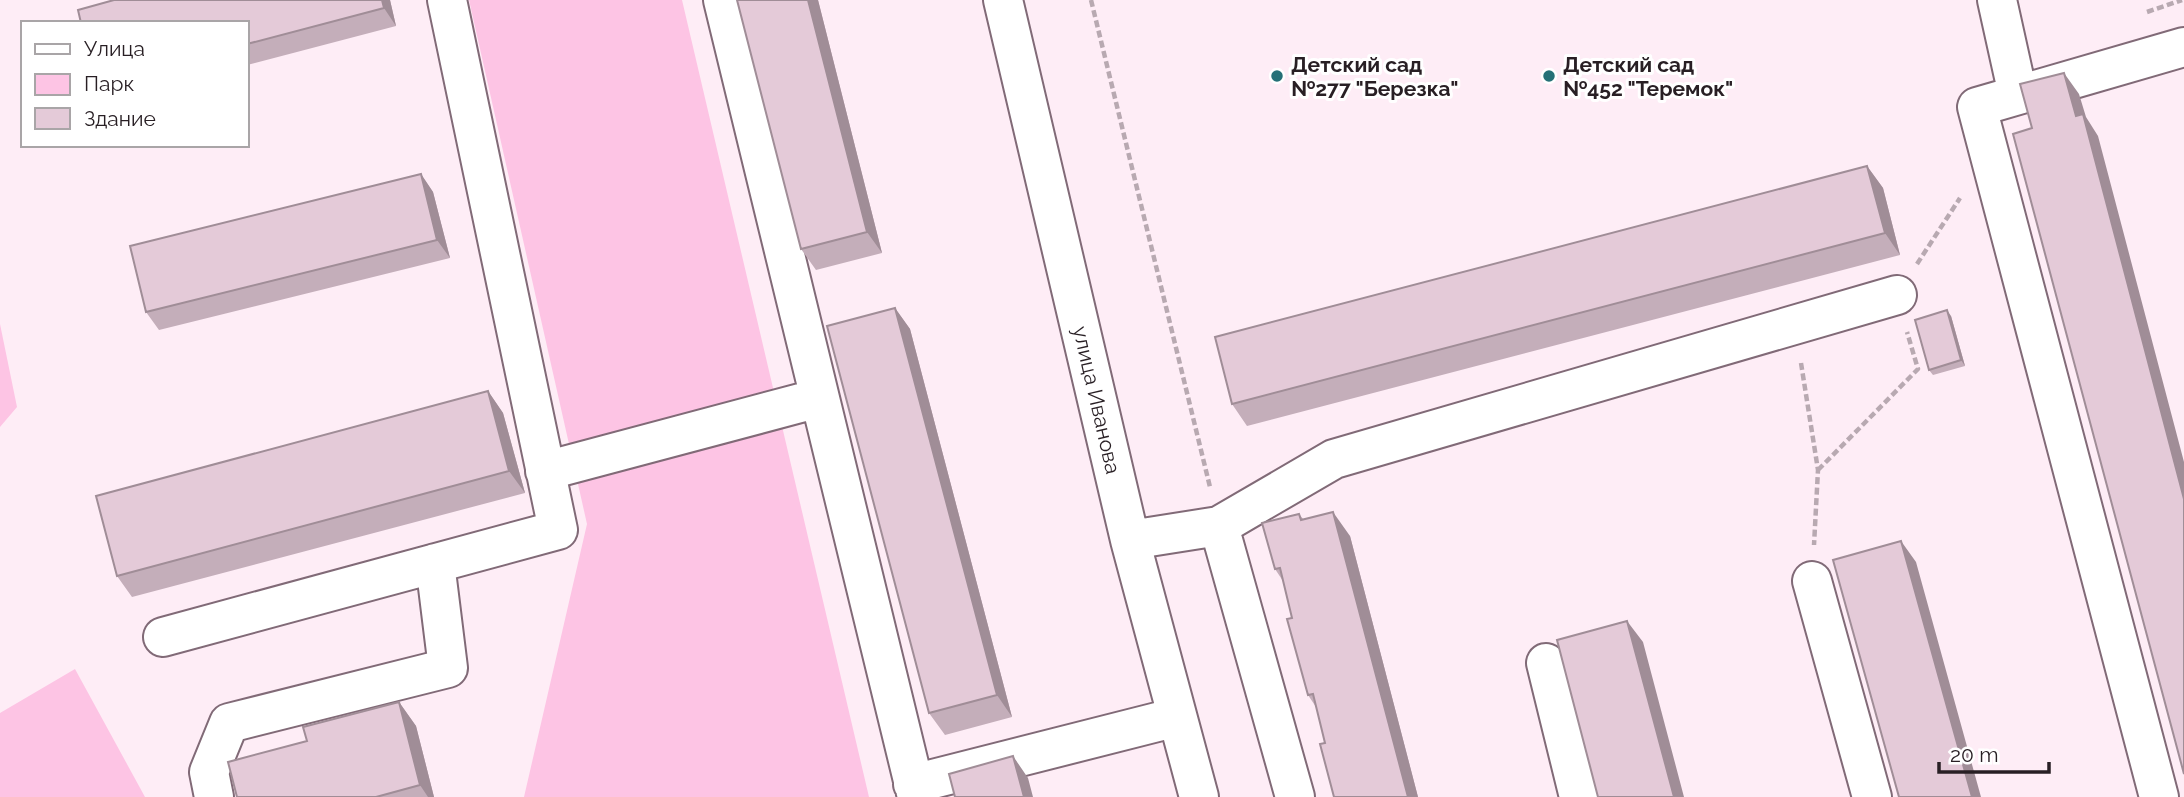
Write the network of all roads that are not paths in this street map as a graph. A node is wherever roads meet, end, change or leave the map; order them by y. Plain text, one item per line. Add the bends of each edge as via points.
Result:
1 (447, 0) edge
2 (723, 0) edge
3 (1003, 0) edge
4 (1997, 0) edge
5 (2184, 47) edge
6 (2018, 95) junction
7 (1901, 309) road end
8 (819, 398) junction
9 (545, 471) junction
10 (1219, 526) junction
11 (1129, 540) junction
12 (435, 563) junction
13 (1812, 581) road end
14 (163, 637) dead end
15 (1546, 663) dead end
16 (1177, 717) junction
17 (915, 790) edge
18 (214, 797) edge
19 (1199, 797) edge
20 (1295, 797) edge
21 (1578, 797) edge
22 (1872, 797) edge
23 (2159, 797) edge

1 - 9 street
2 - 8 street
3 - 11 street, улица Иванова
4 - 6 street
5 - 6 street
6 - 23 street via 1977,107
7 - 10 street via 1795,325 1335,459
8 - 9 street
8 - 17 street
9 - 12 street via 558,530
10 - 11 street
10 - 20 street
11 - 16 street, улица Иванова
12 - 14 street
12 - 18 street via 448,668 229,723 209,772
13 - 22 street
15 - 21 street
16 - 17 street
16 - 19 street, улица Иванова

